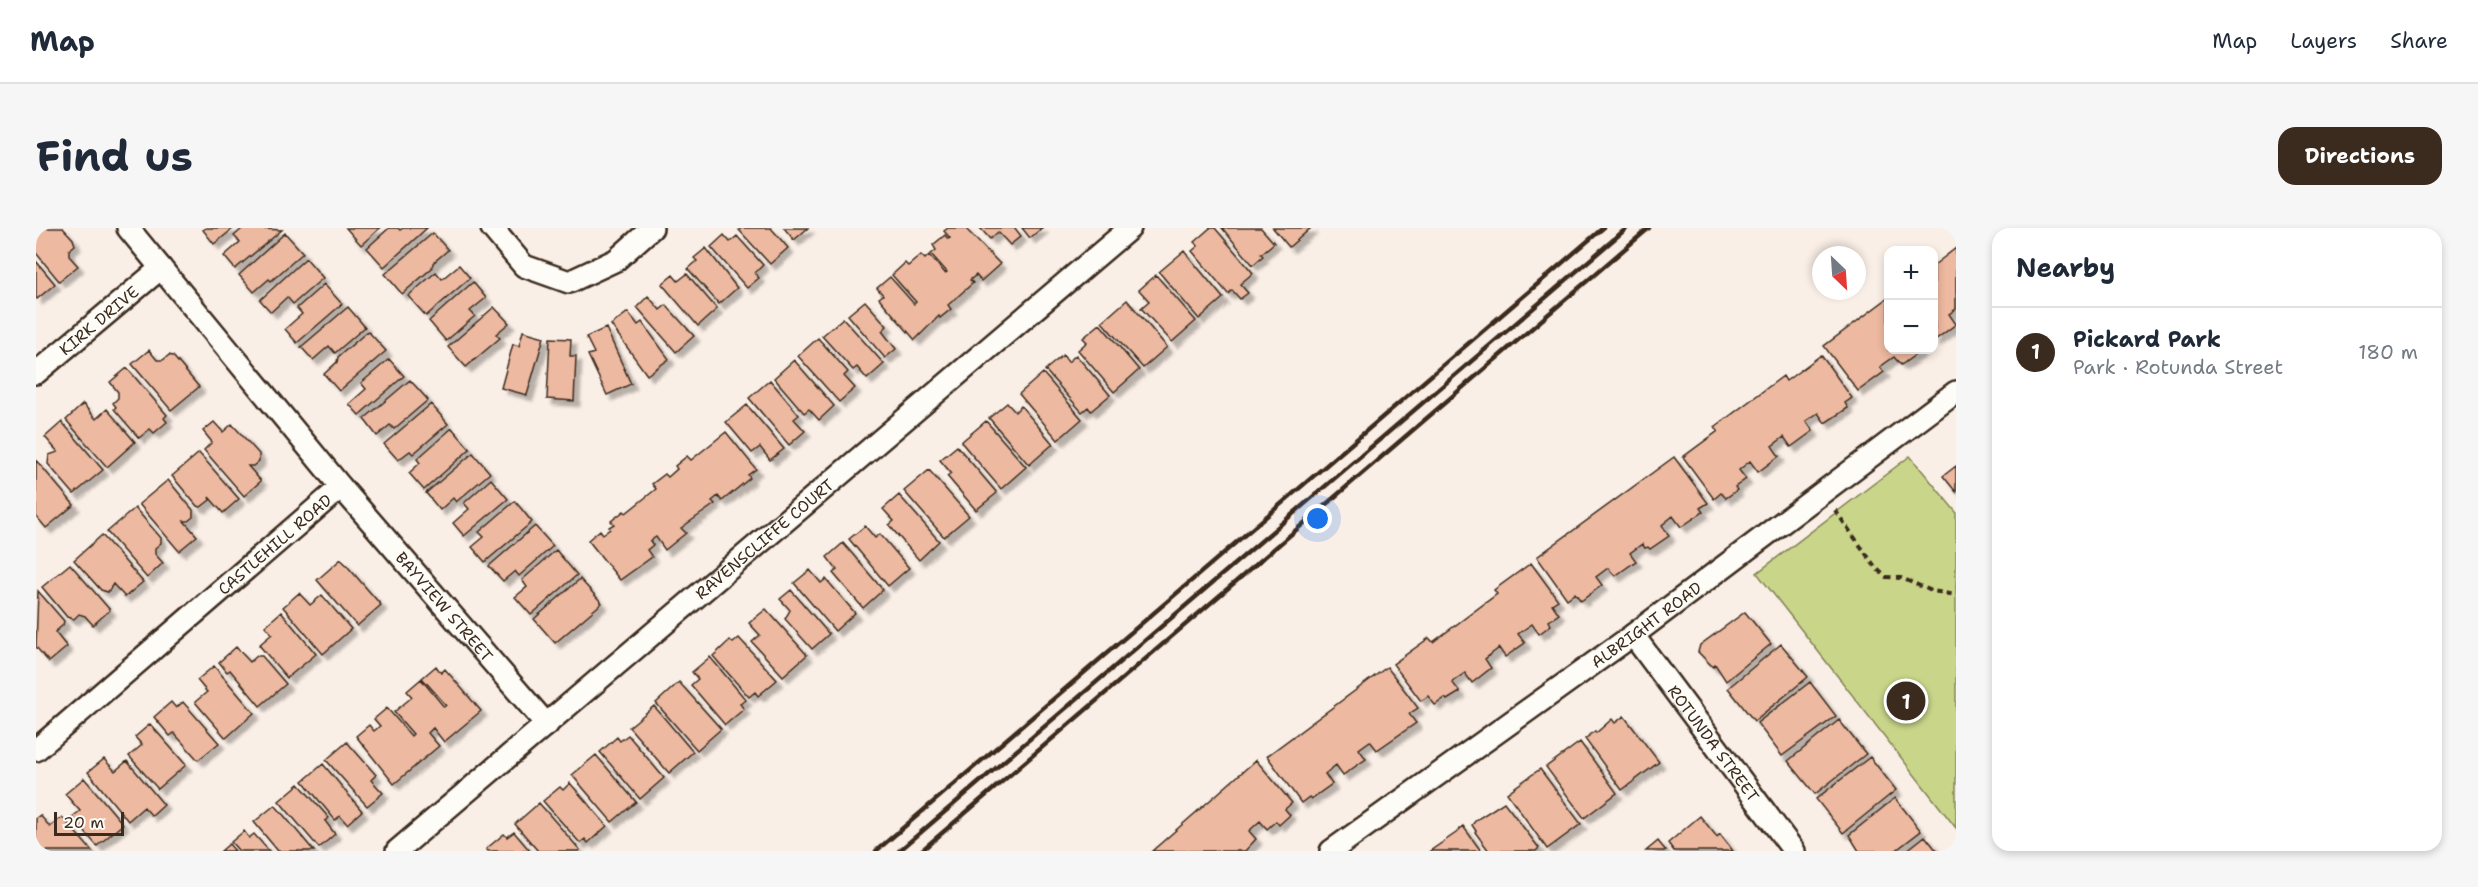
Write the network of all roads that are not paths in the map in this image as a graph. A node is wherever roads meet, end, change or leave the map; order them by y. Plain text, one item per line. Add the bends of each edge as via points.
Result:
1 (128, 228) edge
2 (492, 228) edge
3 (652, 228) edge
4 (1130, 228) edge
5 (161, 268) junction
6 (36, 373) edge
7 (1956, 392) edge
8 (341, 487) junction
9 (1633, 635) junction
10 (547, 725) junction
11 (36, 750) edge
12 (397, 851) edge
13 (1331, 851) edge
14 (1794, 851) edge

1 - 5 street, CASTLEHILL ROAD
2 - 3 street via 524,267 568,282 616,260
4 - 10 street, RAVENSCLIFFE COURT
5 - 6 street, KIRK DRIVE
5 - 8 street, CASTLEHILL ROAD
7 - 9 street, ALBRIGHT ROAD
8 - 10 street, BAYVIEW STREET
8 - 11 street, CASTLEHILL ROAD
9 - 13 street, ALBRIGHT ROAD
9 - 14 street, ROTUNDA STREET
10 - 12 street, RAVENSCLIFFE COURT

